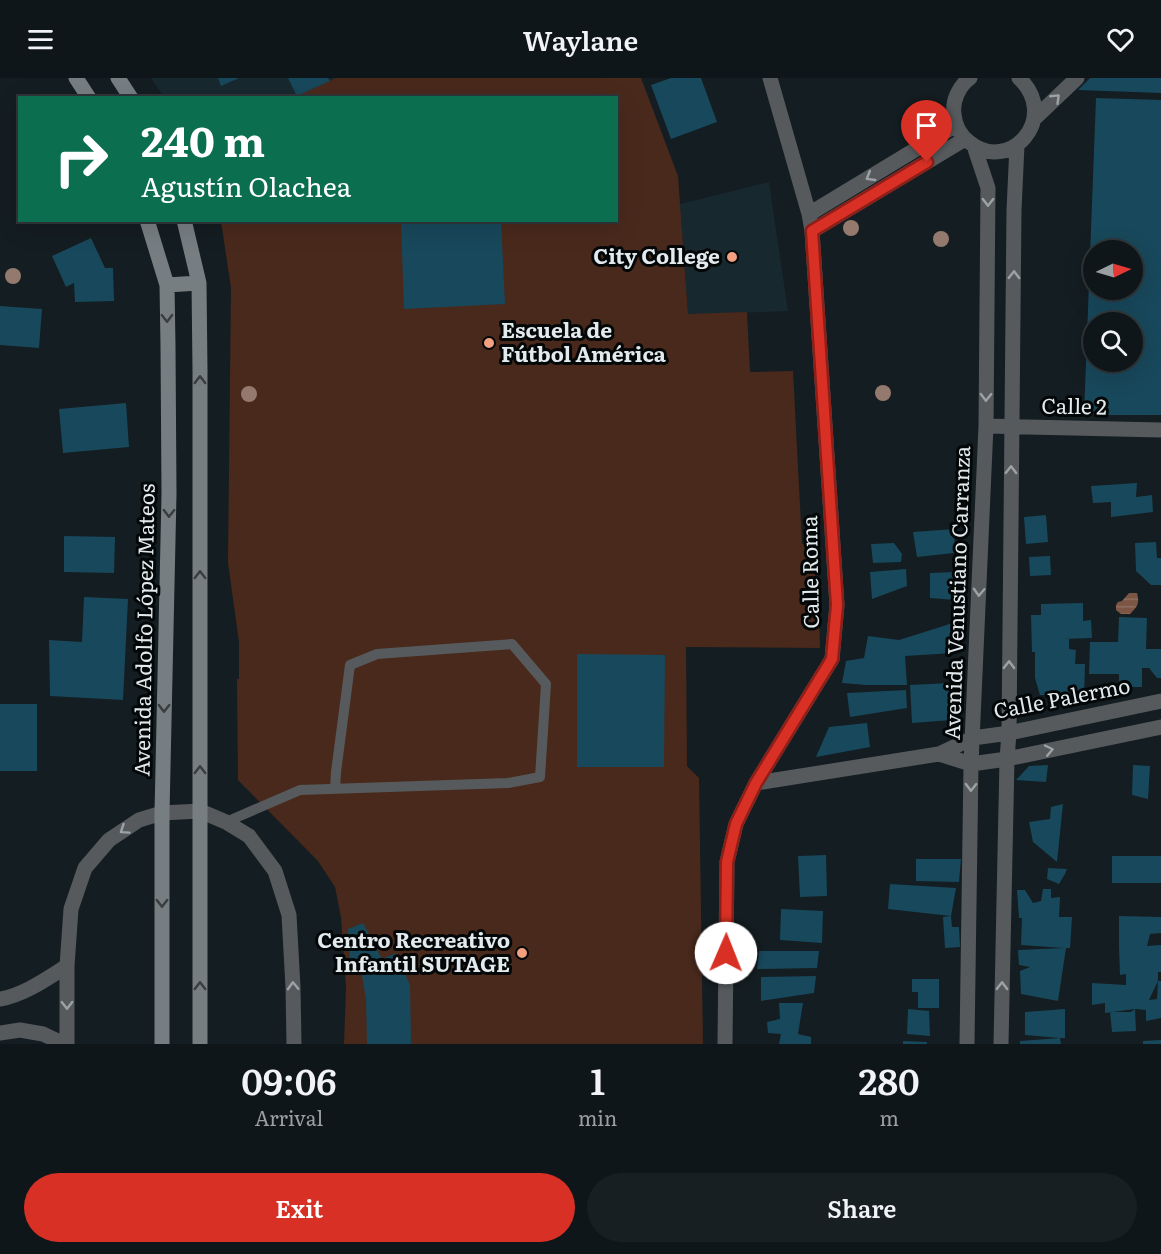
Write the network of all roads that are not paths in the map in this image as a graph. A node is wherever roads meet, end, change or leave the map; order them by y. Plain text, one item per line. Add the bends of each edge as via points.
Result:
1 (76, 78) edge
2 (118, 78) edge
3 (770, 78) edge
4 (1077, 78) edge
5 (1025, 80) edge
6 (960, 82) edge
7 (88, 96) edge
8 (130, 96) edge
9 (1034, 119) junction
10 (956, 125) junction
11 (969, 143) junction
12 (1017, 145) junction
13 (809, 214) junction
14 (148, 222) edge
15 (184, 222) edge
16 (812, 231) junction
17 (199, 283) junction
18 (167, 285) junction
19 (986, 426) junction
20 (1012, 427) junction
21 (1161, 430) edge
22 (1161, 701) edge
23 (1161, 727) edge
24 (1009, 733) junction
25 (973, 738) junction
26 (939, 754) junction
27 (1007, 759) junction
28 (971, 764) junction
29 (756, 783) junction
30 (335, 789) junction
31 (200, 811) junction
32 (162, 813) junction
33 (226, 822) junction
34 (67, 966) junction
35 (0, 999) edge
36 (0, 1032) edge
37 (66, 1044) edge
38 (162, 1044) edge
39 (200, 1044) edge
40 (294, 1044) edge
41 (725, 1044) edge
42 (967, 1044) edge
43 (1001, 1044) edge

1 - 7 main road
2 - 8 main road
3 - 13 street, Calle Roma
9 -> 4 street
5 - 9 street via 1035,106
6 - 10 street via 953,113
9 - 12 street
10 - 11 street, Avenida Venustiano Carranza
10 -> 13 street
11 - 12 street via 995,152
11 - 16 street
11 -> 19 street, Avenida Venustiano Carranza via 988,188
20 -> 12 street
13 - 16 street, Calle Roma
14 - 18 main road, Avenida Adolfo López Mateos
15 - 17 main road
16 - 29 street, Calle Roma via 837,605 832,659
17 - 18 main road
31 -> 17 main road
18 -> 32 main road, Avenida Adolfo López Mateos via 169,494
19 - 20 street, Calle 2
19 -> 25 street, Avenida Venustiano Carranza
20 - 21 street, Calle 2
24 -> 20 street
22 - 24 street, Calle Palermo
27 -> 23 street, Calle Palermo
24 - 25 street, Calle Palermo
24 - 27 street
25 - 26 street, Calle Palermo
25 - 28 street, Avenida Venustiano Carranza
26 - 28 street, Calle Palermo
26 - 29 street, Calle Palermo
27 - 28 street, Calle Palermo
43 -> 27 street
28 -> 42 street, Avenida Venustiano Carranza
29 - 41 street, Calle Roma via 736,824 727,862
30 - 30 lane via 508,783 540,777 546,684 512,644 377,654 350,665
30 - 33 lane via 300,790
31 - 32 street
31 - 33 street
39 -> 31 main road
32 -> 34 street via 139,820 109,840 86,868 70,909
32 -> 38 main road, Avenida Adolfo López Mateos
40 -> 33 street via 289,915 275,872 249,836
34 - 35 street via 39,984
34 -> 37 street
36 - 37 street via 44,1034

